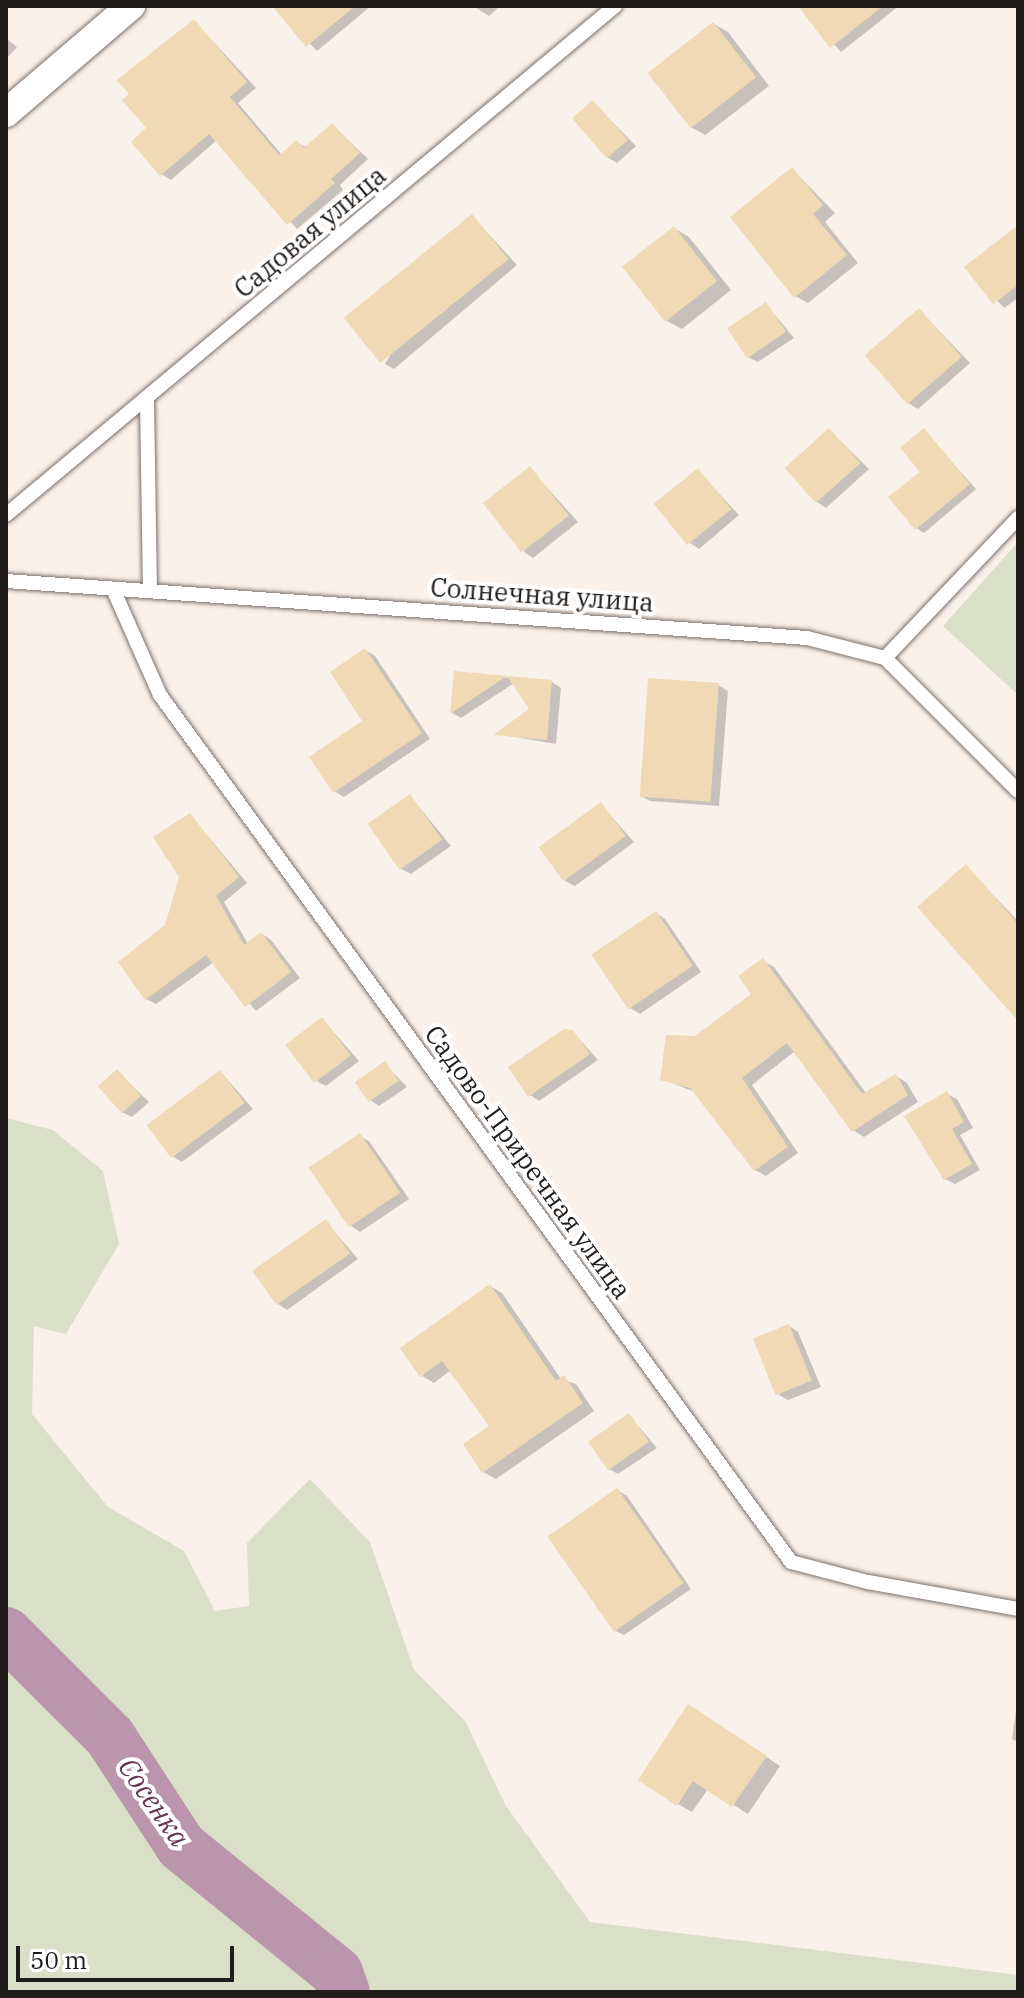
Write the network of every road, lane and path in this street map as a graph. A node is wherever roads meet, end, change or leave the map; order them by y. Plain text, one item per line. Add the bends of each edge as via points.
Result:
1 (131, 6) edge
2 (615, 6) edge
3 (6, 113) edge
4 (147, 401) junction
5 (6, 515) edge
6 (1018, 518) edge
7 (6, 581) edge
8 (113, 589) junction
9 (150, 589) junction
10 (885, 658) junction
11 (1018, 791) edge
12 (1018, 1609) edge

1 - 3 street
2 - 4 lane, Садовая улица
4 - 5 lane, Садовая улица
4 - 9 lane
6 - 10 lane
7 - 8 lane, Солнечная улица
8 - 9 lane, Солнечная улица
8 - 12 lane, Садово-Приречная улица via 160,695 791,1562
9 - 10 lane, Солнечная улица via 807,638
10 - 11 lane

